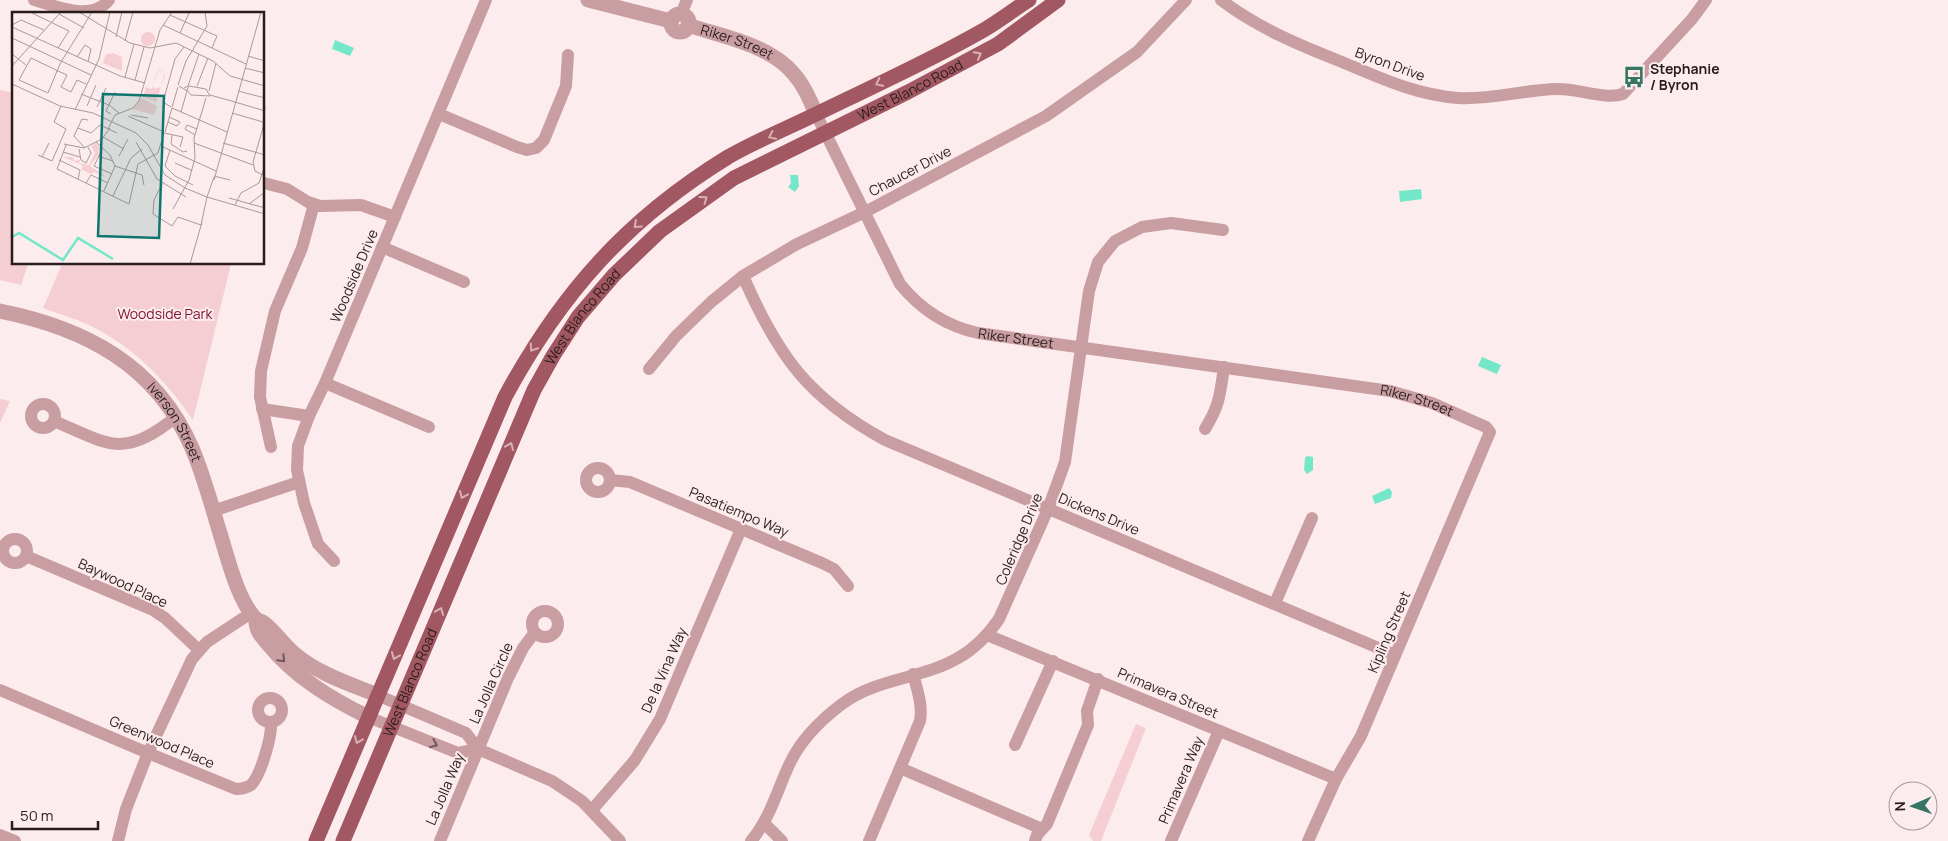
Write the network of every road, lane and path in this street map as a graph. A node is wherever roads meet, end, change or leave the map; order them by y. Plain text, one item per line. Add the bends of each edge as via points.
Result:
1 (34, 0) edge
2 (486, 0) edge
3 (588, 0) edge
4 (1029, 0) edge
5 (1058, 0) edge
6 (1186, 0) edge
7 (1221, 0) edge
8 (1706, 0) edge
9 (105, 4) edge
10 (682, 15) edge
11 (568, 55) dead end
12 (439, 114) junction
13 (816, 114) junction
14 (825, 133) junction
15 (265, 183) edge
16 (314, 204) junction
17 (865, 212) junction
18 (395, 217) junction
19 (1223, 230) dead end
20 (382, 248) junction
21 (744, 276) junction
22 (464, 282) dead end
23 (0, 311) edge
24 (1081, 348) junction
25 (1224, 367) junction
26 (649, 369) dead end
27 (325, 383) junction
28 (262, 409) junction
29 (309, 416) junction
30 (176, 417) junction
31 (54, 421) dead end
32 (428, 427) dead end
33 (1205, 429) dead end
34 (1490, 432) joint
35 (271, 447) dead end
36 (610, 480) dead end
37 (299, 482) junction
38 (1048, 509) junction
39 (213, 511) junction
40 (1312, 518) dead end
41 (741, 529) junction
42 (26, 556) dead end
43 (334, 561) dead end
44 (848, 586) dead end
45 (1275, 603) junction
46 (254, 616) junction
47 (535, 632) dead end
48 (987, 635) junction
49 (199, 650) junction
50 (1395, 655) junction
51 (1053, 661) junction
52 (913, 674) junction
53 (1098, 679) junction
54 (0, 690) edge
55 (377, 695) junction
56 (401, 705) junction
57 (368, 717) junction
58 (271, 722) dead end
59 (392, 726) junction
60 (1219, 730) junction
61 (1015, 745) dead end
62 (478, 749) junction
63 (148, 753) junction
64 (900, 768) junction
65 (1336, 779) junction
66 (592, 810) junction
67 (764, 823) junction
68 (1042, 829) junction
69 (0, 835) edge
70 (15, 841) edge
71 (118, 841) edge
72 (316, 841) edge
73 (343, 841) edge
74 (440, 841) edge
75 (620, 841) edge
76 (751, 841) edge
77 (782, 841) edge
78 (868, 841) edge
79 (1035, 841) edge
80 (1171, 841) edge
81 (1308, 841) edge

1 - 9 street via 86,12
2 - 12 street, Woodside Drive
3 - 10 street, Riker Street
4 -> 13 main road, West Blanco Road via 983,31
14 -> 5 main road, West Blanco Road via 998,44
6 - 17 street, Chaucer Drive via 1137,52 1046,116
7 - 8 street, Byron Drive via 1262,28 1387,81 1422,93 1460,98 1555,89 1613,96 1623,94
10 - 13 street, Riker Street via 760,49 779,61 793,72
11 - 12 street via 566,86 544,140 536,148 517,147
12 - 18 street, Woodside Drive
13 - 14 street, Riker Street
13 -> 55 main road, West Blanco Road via 730,156 673,194 610,250 556,313 505,397
14 - 17 street, Riker Street
56 -> 14 main road, West Blanco Road via 534,390 578,316 614,275 660,231 734,178
15 - 16 street via 287,189
16 - 18 street via 328,207 360,205
16 - 28 street via 305,242 275,310 259,382
17 - 21 street, Chaucer Drive via 797,244
17 - 24 street, Riker Street via 900,284 934,317 978,334
18 - 20 street, Woodside Drive
19 - 24 street, Coleridge Drive via 1161,223 1142,227 1115,241 1098,262 1093,275
20 - 22 street
20 - 27 street, Woodside Drive
21 - 26 street, Chaucer Drive via 676,336
21 - 38 street, Dickens Drive via 759,312 789,362 840,414 885,440
23 - 30 street, Iverson Street via 70,331 105,347 140,374
24 - 25 street, Riker Street
24 - 38 street, Coleridge Drive via 1065,462
25 - 33 street via 1219,402
25 - 34 street, Riker Street via 1390,391 1439,406
27 - 29 street, Woodside Drive
27 - 32 street
28 - 29 street
28 - 35 street
29 - 37 street, Woodside Drive via 298,446
30 - 31 street via 150,436 125,444 99,440
30 - 39 street, Iverson Street via 195,456
34 - 50 street, Kipling Street
36 - 41 street, Pasatiempo Way via 630,482
37 - 39 street
37 - 43 street, Woodside Drive via 318,544
38 - 45 street, Dickens Drive
38 - 48 street, Coleridge Drive via 1000,619
39 - 46 street, Iverson Street via 233,575
40 - 45 street
41 - 44 street, Pasatiempo Way via 834,569
41 - 66 street, De la Vina Way via 660,719 635,760
42 - 49 street, Baywood Place via 152,610
45 - 50 street, Dickens Drive
46 - 49 street via 217,634
46 - 55 street, Iverson Street via 264,622 287,648 312,666
46 -> 57 street, Iverson Street via 256,628 299,676
47 - 62 street, La Jolla Circle via 517,659
48 - 51 street, Primavera Street
48 - 52 street, Coleridge Drive via 958,658
49 - 63 street via 185,672
50 - 65 street, Kipling Street via 1361,736
51 - 53 street, Primavera Street
51 - 61 street
52 - 64 street via 922,714
52 - 67 street, Coleridge Drive via 854,696 820,723 791,761
53 - 60 street, Primavera Street
53 - 68 street via 1087,710 1088,725 1047,824
54 - 63 street, Greenwood Place
55 - 56 street
55 - 57 main road, West Blanco Road
56 - 59 main road, West Blanco Road
56 - 62 street via 466,733
57 - 59 street
57 -> 72 main road, West Blanco Road
58 - 63 street, Greenwood Place via 270,743 254,781 244,788 231,788
59 -> 62 street via 458,753
59 - 73 main road, West Blanco Road
60 - 65 street, Primavera Street
60 - 80 street, Primavera Way
62 - 66 street via 552,782
62 - 74 street, La Jolla Way
63 - 71 street
64 - 68 street
64 - 78 street
65 - 81 street, Kipling Street
66 - 75 street
67 - 76 street, Coleridge Drive
67 - 77 street
68 - 79 street
69 - 70 street

